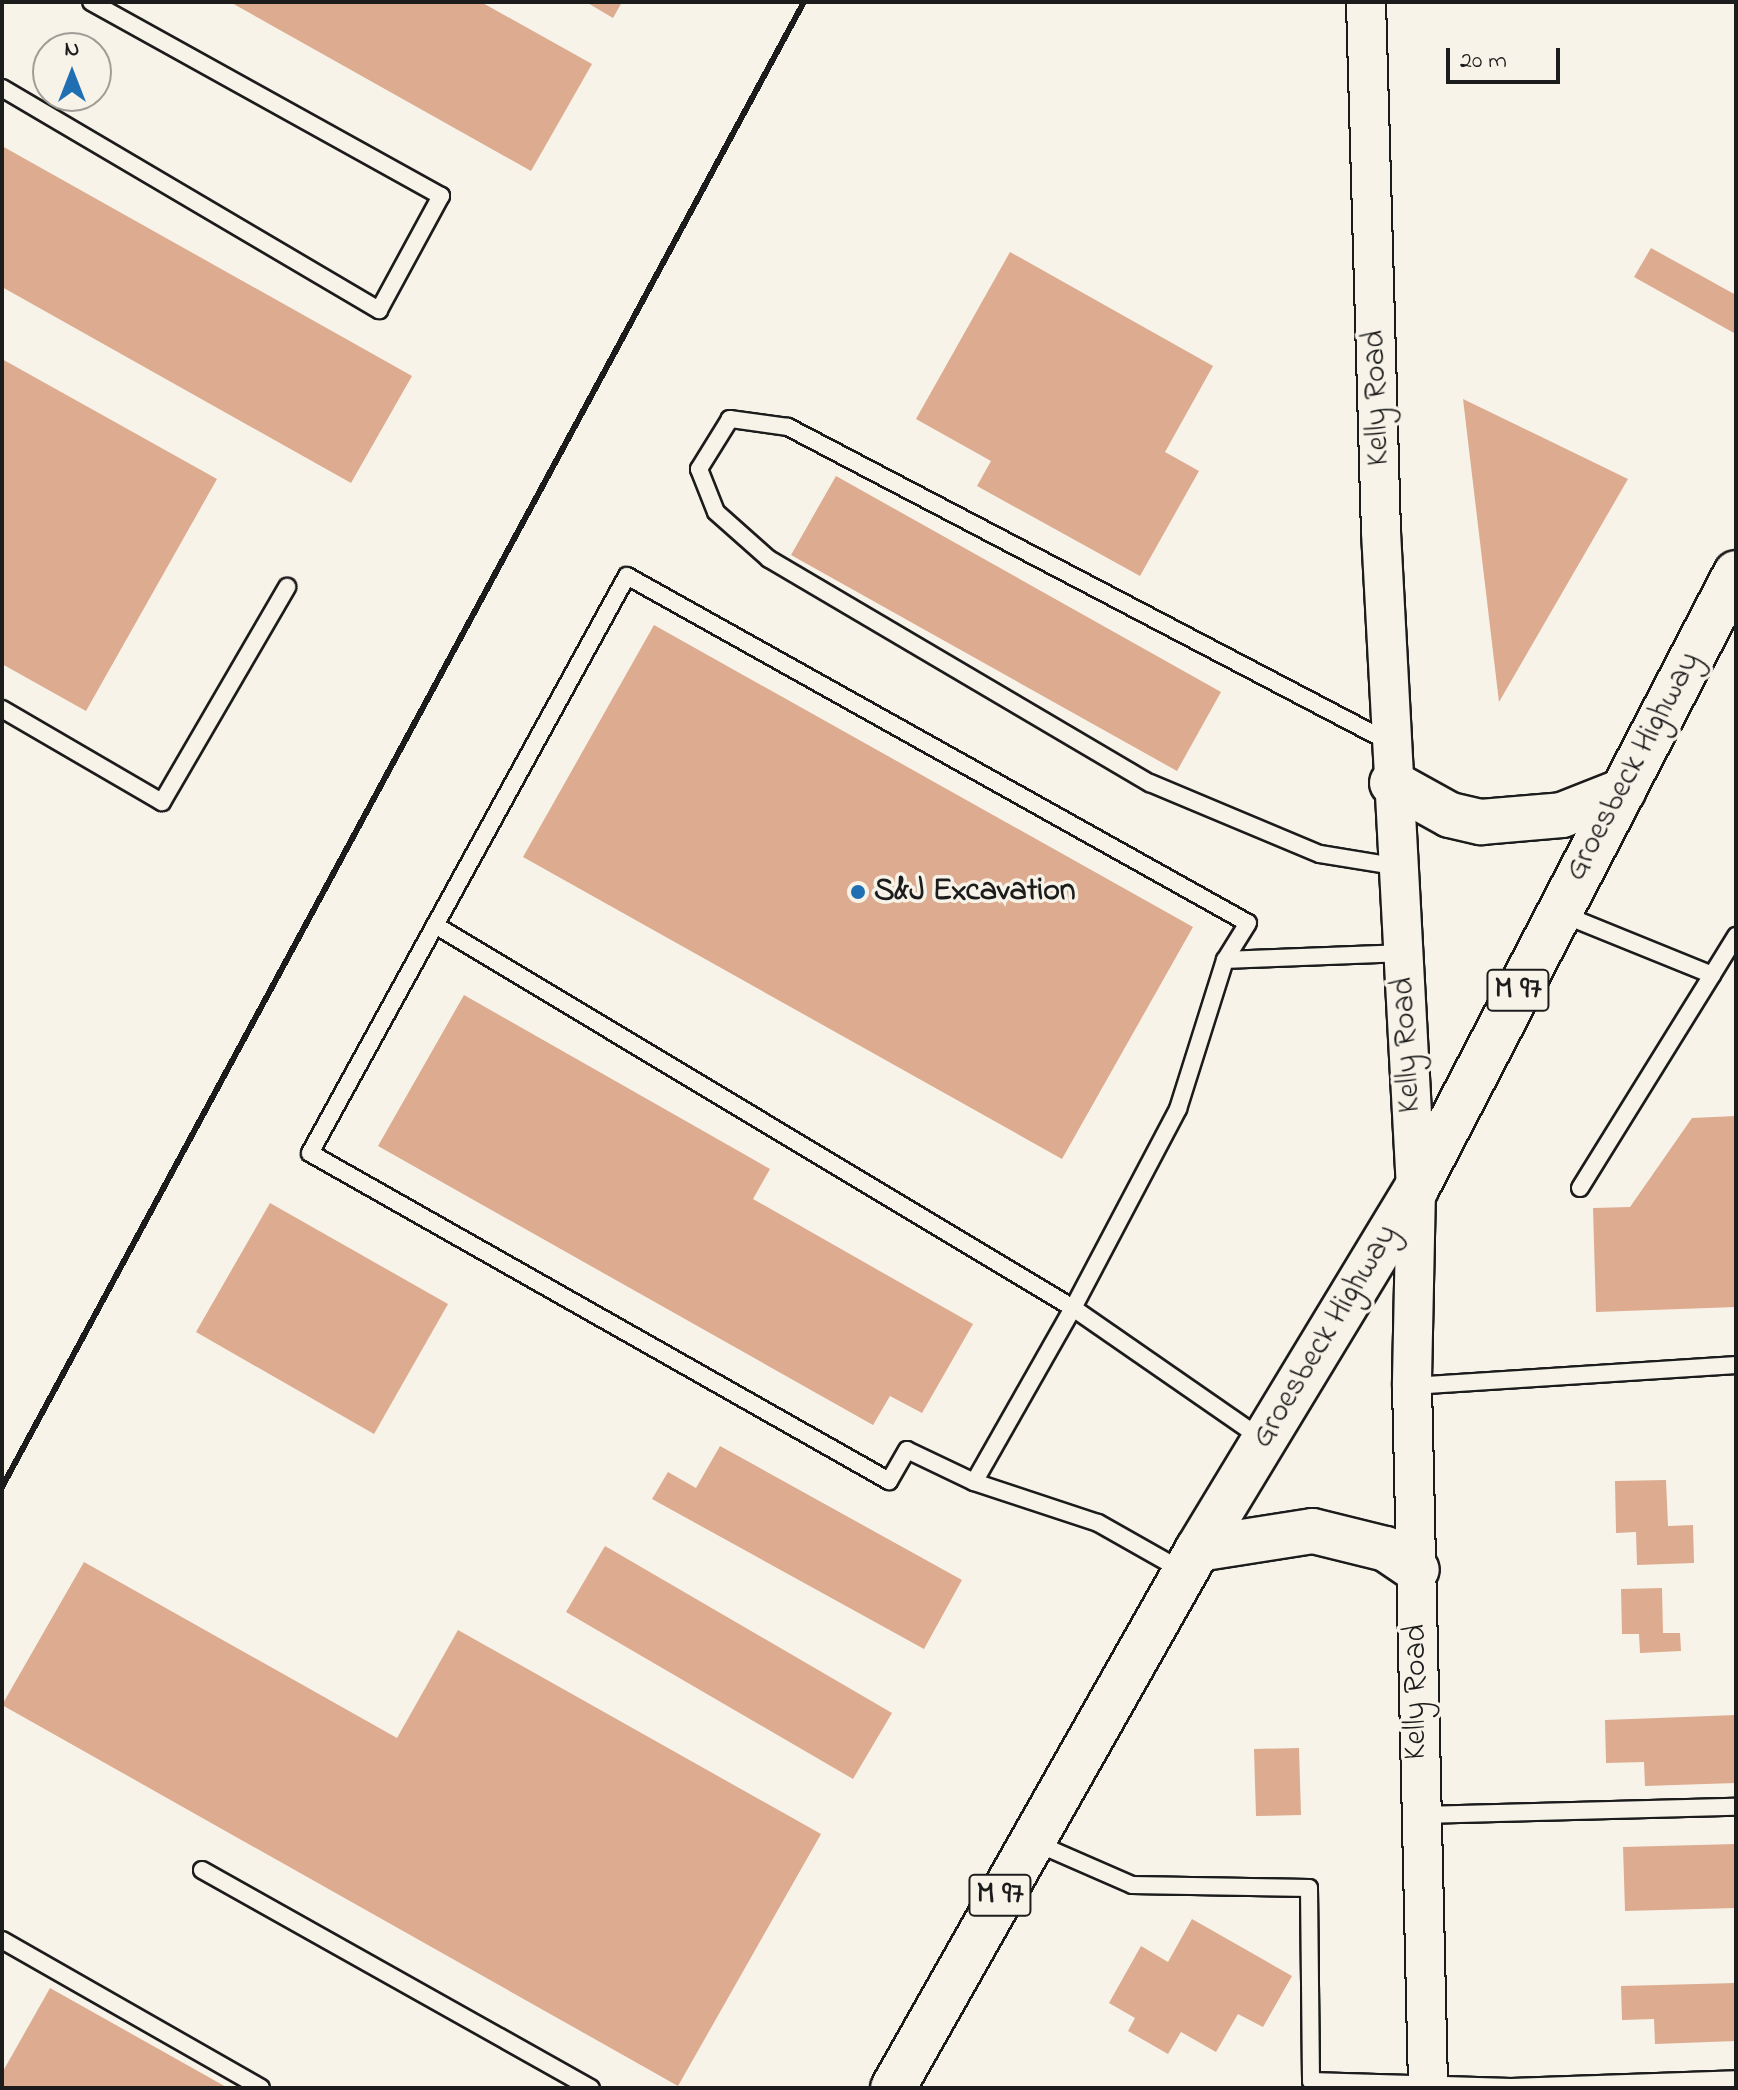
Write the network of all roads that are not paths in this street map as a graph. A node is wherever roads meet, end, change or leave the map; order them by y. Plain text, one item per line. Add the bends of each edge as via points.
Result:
1 (91, 2) edge
2 (1366, 2) edge
3 (2, 88) edge
4 (287, 587) dead end
5 (1730, 594) edge
6 (2, 709) edge
7 (1392, 763) junction
8 (1623, 791) junction
9 (1399, 867) junction
10 (1557, 912) junction
11 (435, 925) junction
12 (1736, 936) edge
13 (1404, 953) junction
14 (1225, 960) junction
15 (1712, 975) junction
16 (1580, 1188) dead end
17 (1416, 1189) junction
18 (1073, 1308) junction
19 (1736, 1365) edge
20 (1412, 1386) junction
21 (1264, 1441) junction
22 (974, 1482) junction
23 (1191, 1560) junction
24 (1417, 1570) junction
25 (1736, 1807) edge
26 (1418, 1815) junction
27 (1031, 1840) junction
28 (202, 1870) dead end
29 (2, 1940) edge
30 (1736, 2079) edge
31 (1427, 2085) edge
32 (261, 2088) edge
33 (591, 2088) edge
34 (893, 2088) edge

1 - 3 lane via 441,196 379,310
2 - 7 street, Kelly Road
4 - 6 lane via 162,802
5 - 8 main road, Groesbeck Highway / M 97
7 - 8 main road via 1481,822 1562,815
7 - 9 street, Kelly Road
7 - 9 lane via 788,427 730,419 699,469 716,512 769,559 1150,783 1320,854
8 - 10 main road, Groesbeck Highway / M 97
9 - 13 street, Kelly Road
10 - 15 lane
10 - 17 main road, Groesbeck Highway / M 97
11 - 14 lane via 627,576 1248,923
11 - 18 lane
11 - 22 lane via 310,1153 889,1481 907,1450
12 - 15 lane
13 - 14 lane
13 - 17 street, Kelly Road
14 - 18 lane via 1178,1109
15 - 16 lane
17 - 20 street, Kelly Road
17 - 21 main road, Groesbeck Highway / M 97
18 - 21 lane
18 - 22 lane
19 - 20 lane
20 - 24 street, Kelly Road
21 - 23 main road, Groesbeck Highway / M 97
22 - 23 lane
23 - 24 main road via 1313,1531 1386,1549
23 - 27 main road, Groesbeck Highway / M 97
24 - 26 street, Kelly Road
25 - 26 lane
26 - 31 street, Kelly Road
27 - 31 lane via 1132,1885 1309,1888 1311,2081
27 - 34 main road, Groesbeck Highway / M 97
28 - 33 lane
29 - 32 lane
30 - 31 lane

